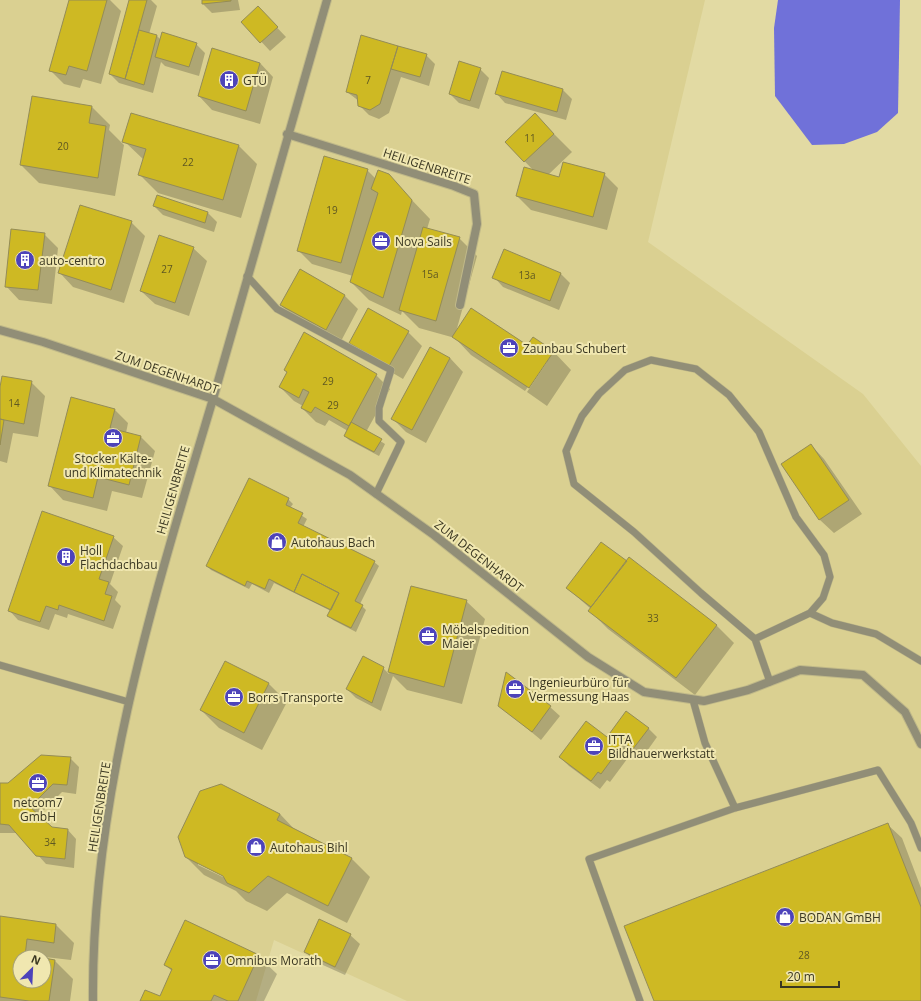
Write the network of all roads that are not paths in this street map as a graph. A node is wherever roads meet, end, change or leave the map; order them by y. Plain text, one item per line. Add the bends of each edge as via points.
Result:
1 (327, 0) edge
2 (288, 134) junction
3 (247, 276) junction
4 (460, 305) dead end
5 (0, 330) edge
6 (213, 399) junction
7 (376, 494) junction
8 (810, 613) junction
9 (755, 639) junction
10 (921, 661) edge
11 (0, 665) edge
12 (770, 682) junction
13 (693, 700) junction
14 (130, 702) junction
15 (921, 744) edge
16 (735, 808) junction
17 (921, 848) edge
18 (93, 1001) edge
19 (640, 1001) edge

1 - 2 street, HEILIGENBREITE
2 - 3 street, HEILIGENBREITE
2 - 4 street, HEILIGENBREITE via 474,194 477,224
3 - 6 street, HEILIGENBREITE
3 - 7 lane via 277,309 391,370 379,408 379,421 401,442
5 - 6 street, ZUM DEGENHARDT
6 - 7 street, ZUM DEGENHARDT via 350,475
6 - 14 street, HEILIGENBREITE via 188,478 132,685
7 - 13 street, ZUM DEGENHARDT via 434,535 588,657 644,692
8 - 9 lane
8 - 9 lane via 823,598 830,577 824,555 796,517 759,432 729,395 696,370 651,360 625,370 599,394 582,416 566,451 574,484 634,532
8 - 10 lane via 832,623 876,634
9 - 12 lane
11 - 14 lane
12 - 13 street, ZUM DEGENHARDT via 704,701
12 - 15 street, ZUM DEGENHARDT via 800,670 863,675 906,712
13 - 16 lane via 705,743
14 - 18 street, HEILIGENBREITE via 114,778 99,886
16 - 17 lane via 878,770 911,823
16 - 19 lane via 589,860

